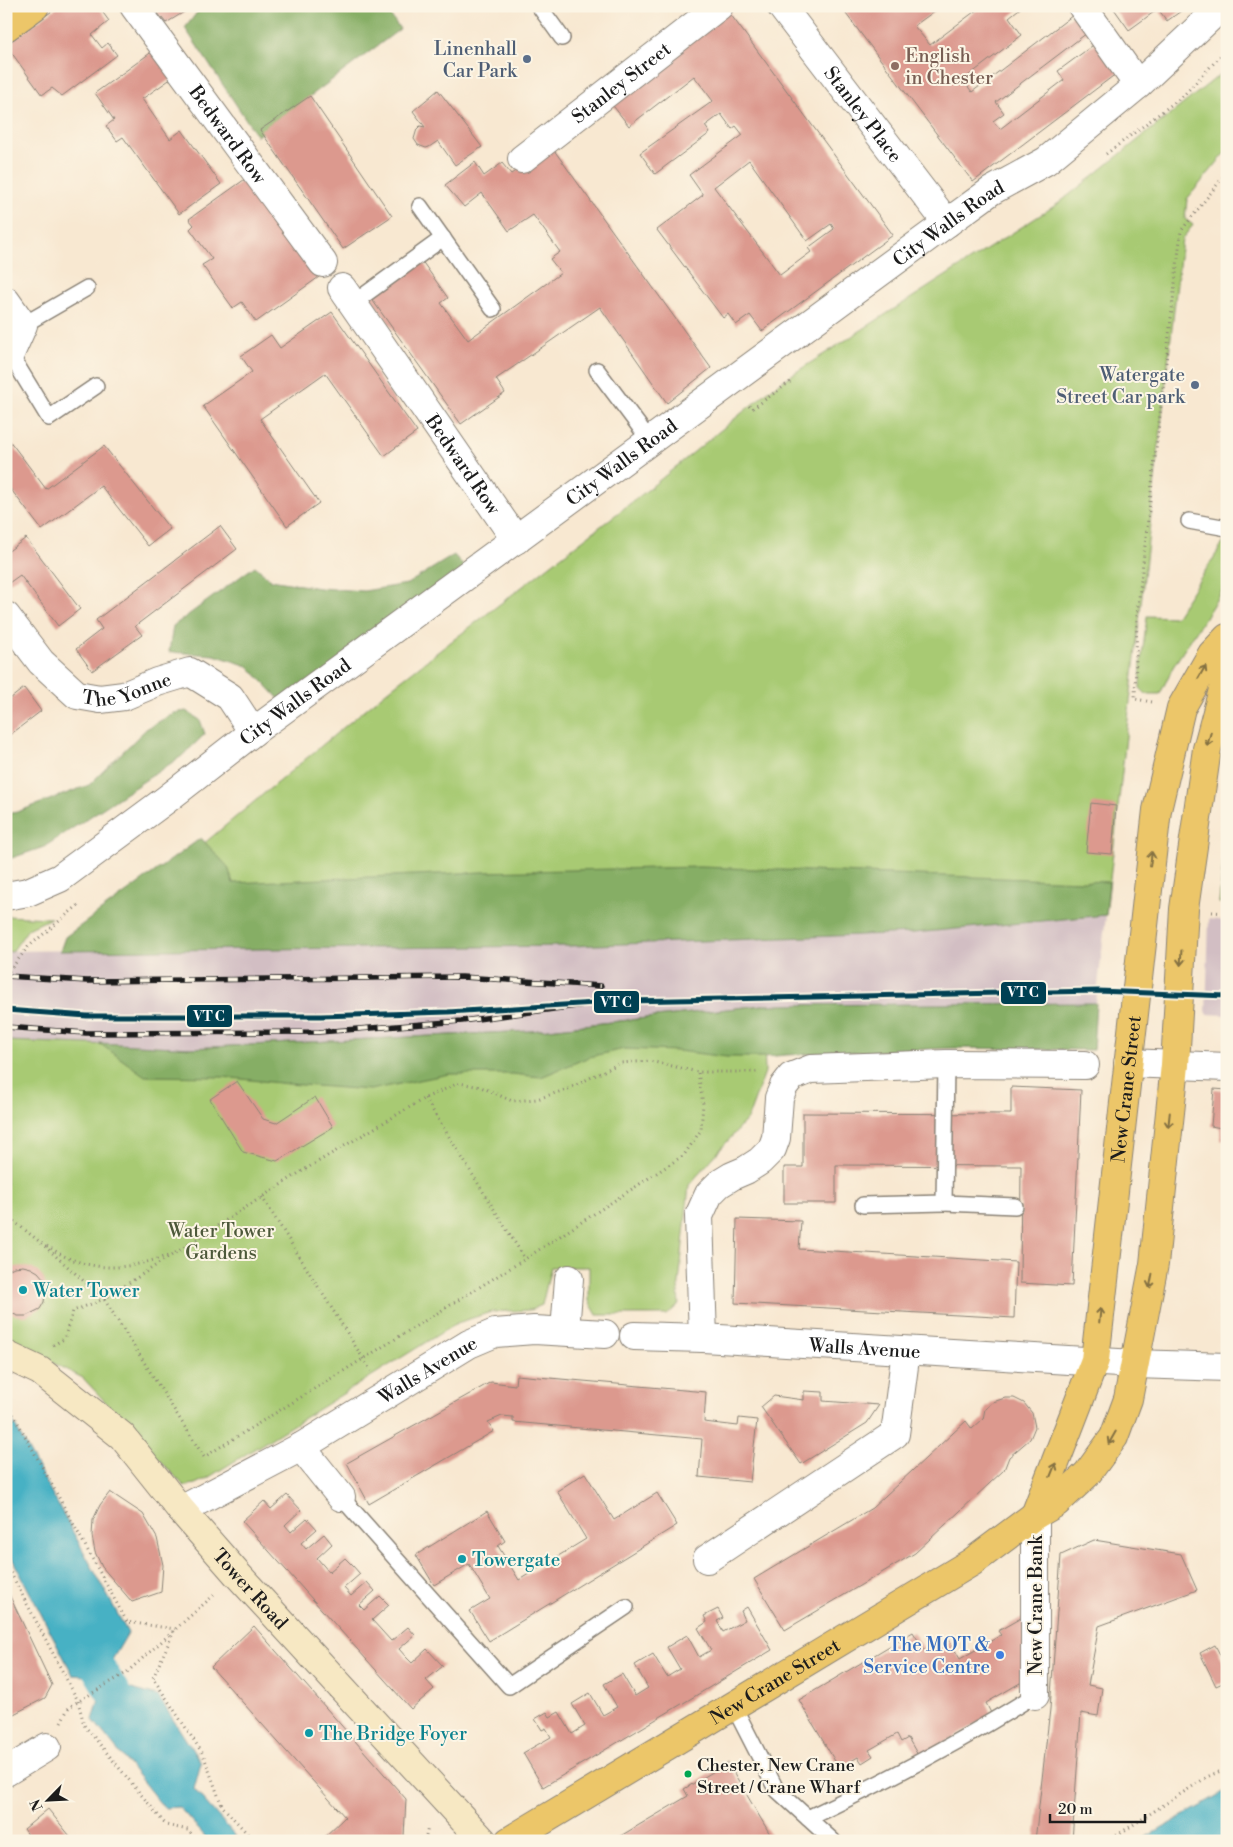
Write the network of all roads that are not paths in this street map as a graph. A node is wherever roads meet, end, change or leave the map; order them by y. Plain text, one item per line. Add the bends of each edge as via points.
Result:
1 (35, 6) edge
2 (134, 6) edge
3 (539, 6) edge
4 (719, 6) edge
5 (781, 6) edge
6 (1082, 6) edge
7 (1222, 6) edge
8 (6, 27) edge
9 (562, 38) dead end
10 (1138, 85) junction
11 (522, 159) dead end
12 (420, 206) dead end
13 (947, 223) junction
14 (443, 238) junction
15 (323, 263) dead end
16 (87, 288) dead end
17 (347, 296) joint
18 (6, 301) edge
19 (493, 309) dead end
20 (23, 325) junction
21 (8, 356) edge
22 (597, 370) dead end
23 (96, 386) dead end
24 (651, 442) junction
25 (1189, 521) dead end
26 (1227, 528) edge
27 (516, 540) junction
28 (6, 616) edge
29 (1227, 638) edge
30 (1227, 675) edge
31 (253, 732) junction
32 (6, 896) edge
33 (1128, 1063) junction
34 (946, 1064) junction
35 (1175, 1064) junction
36 (1085, 1065) dead end
37 (1227, 1067) edge
38 (944, 1203) junction
39 (862, 1205) dead end
40 (1015, 1206) dead end
41 (569, 1279) dead end
42 (565, 1331) junction
43 (605, 1334) dead end
44 (634, 1336) dead end
45 (703, 1338) junction
46 (906, 1351) junction
47 (6, 1355) edge
48 (1095, 1360) junction
49 (1135, 1364) junction
50 (1227, 1367) edge
51 (301, 1447) junction
52 (341, 1497) joint
53 (181, 1510) junction
54 (1035, 1515) junction
55 (707, 1558) dead end
56 (626, 1608) dead end
57 (1036, 1695) joint
58 (733, 1705) junction
59 (47, 1746) dead end
60 (6, 1772) edge
61 (808, 1818) junction
62 (484, 1841) edge
63 (509, 1841) edge
64 (833, 1841) edge

1 - 8 main road
2 - 15 street, Bedward Row
3 - 9 lane
4 - 11 street, Stanley Street
5 - 13 street, Stanley Place
6 - 10 street
7 - 10 street, City Walls Road
10 - 13 street, City Walls Road via 1046,161 991,192
12 - 14 lane
13 - 24 street, City Walls Road
14 - 17 lane
14 - 19 lane
16 - 20 lane
17 - 27 street, Bedward Row
18 - 20 street
20 - 21 street
21 - 23 lane via 49,418
22 - 24 lane
24 - 27 street, City Walls Road
25 - 26 lane
27 - 31 street, City Walls Road
28 - 31 street, The Yonne via 41,662 76,695 100,699 124,696 190,672 230,696
33 -> 29 main road, New Crane Street via 1157,810 1181,708 1212,654
30 -> 35 main road, New Crane Street via 1207,749 1184,909
31 - 32 street, City Walls Road via 60,878 28,892
33 - 35 street
48 -> 33 main road, New Crane Street
34 - 36 street
34 - 38 lane
34 - 45 street via 810,1069 791,1077 779,1098 776,1138 772,1148 760,1161 719,1184 709,1194 699,1216
35 - 37 street
35 -> 49 main road, New Crane Street via 1154,1264
38 - 39 lane
38 - 40 lane
41 - 42 street
42 - 43 street, Walls Avenue
42 - 51 street, Walls Avenue via 495,1333 469,1344
44 - 45 street, Walls Avenue
45 - 46 street, Walls Avenue
46 - 48 street, Walls Avenue
46 - 55 street via 895,1434
47 - 53 street, Tower Road via 40,1371 122,1436
48 - 49 street, Walls Avenue
54 -> 48 main road, New Crane Street
49 - 50 street, Walls Avenue
49 -> 54 main road, New Crane Street via 1128,1399 1114,1438 1088,1474 1056,1503
51 - 52 street
51 - 53 street, Walls Avenue
52 - 56 lane via 509,1686
53 - 62 street, Tower Road
54 - 57 street, New Crane Bank
54 - 58 main road, New Crane Street via 972,1562
57 - 61 lane via 930,1757
58 - 61 lane via 776,1789
58 - 63 main road, New Crane Street
59 - 60 street
61 - 64 lane

